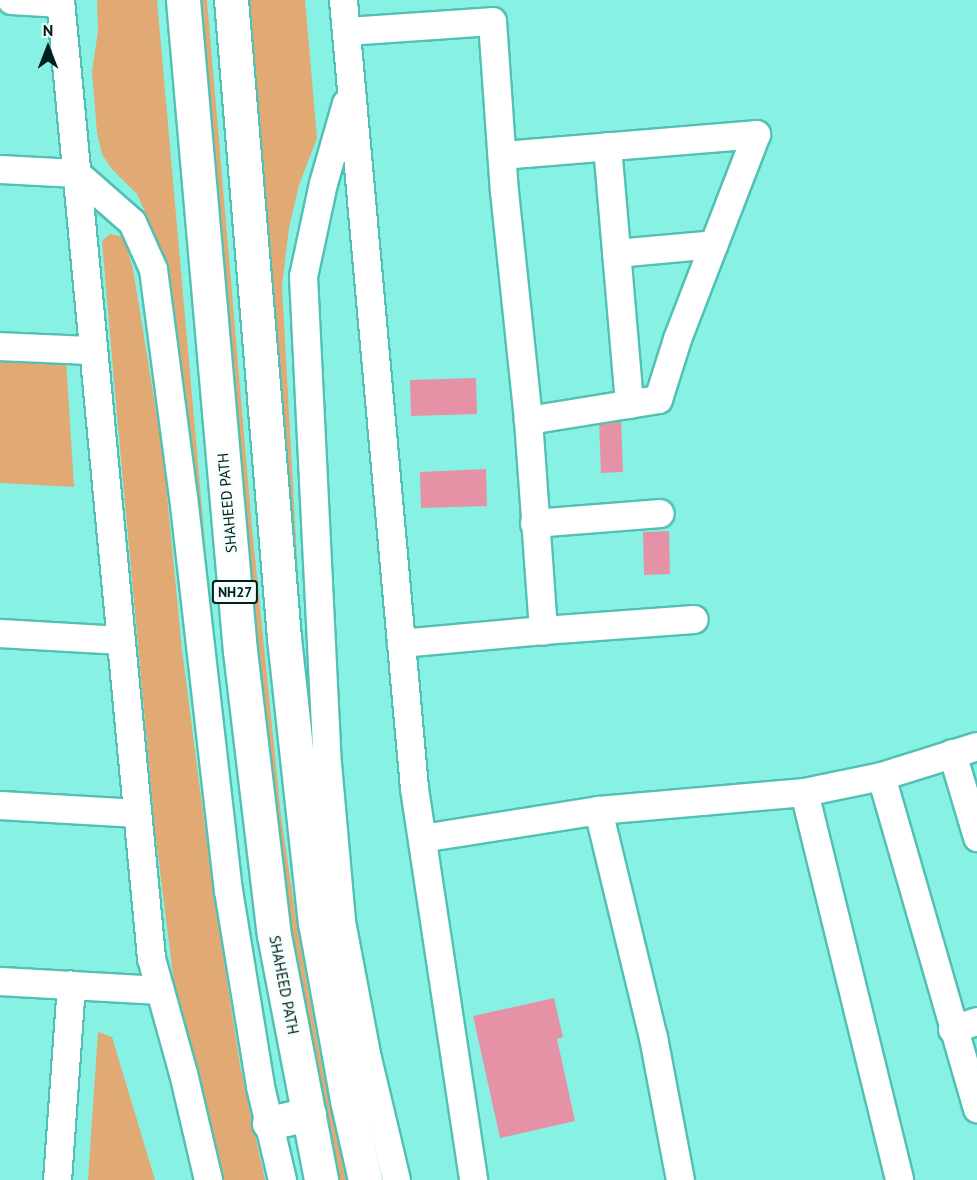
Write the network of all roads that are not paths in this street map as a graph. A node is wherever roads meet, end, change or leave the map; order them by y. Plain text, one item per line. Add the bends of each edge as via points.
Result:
1 (11, 0) edge
2 (183, 0) edge
3 (231, 0) edge
4 (343, 0) edge
5 (60, 1) edge
6 (345, 31) junction
7 (351, 88) junction
8 (606, 146) junction
9 (502, 155) junction
10 (0, 169) edge
11 (76, 173) junction
12 (714, 244) junction
13 (616, 253) junction
14 (0, 346) edge
15 (93, 350) junction
16 (629, 404) junction
17 (528, 420) junction
18 (660, 513) dead end
19 (534, 523) junction
20 (694, 619) dead end
21 (543, 630) junction
22 (0, 633) edge
23 (121, 640) junction
24 (401, 643) junction
25 (964, 750) edge
26 (881, 776) junction
27 (804, 792) junction
28 (0, 805) edge
29 (598, 810) junction
30 (137, 813) junction
31 (977, 837) edge
32 (422, 838) junction
33 (332, 944) junction
34 (0, 981) edge
35 (71, 986) junction
36 (160, 990) junction
37 (965, 1025) edge
38 (977, 1108) edge
39 (309, 1114) junction
40 (269, 1123) junction
41 (57, 1180) edge
42 (208, 1180) edge
43 (282, 1180) edge
44 (321, 1180) edge
45 (365, 1180) edge
46 (396, 1180) edge
47 (472, 1180) edge
48 (681, 1180) edge
49 (899, 1180) edge

1 - 5 street
2 - 39 highway, SHAHEED PATH / NH27 via 240,651 274,935
3 - 33 highway, NH27 via 284,638
4 - 6 street
5 - 11 street
6 - 7 street
6 - 9 street via 492,21
7 - 24 street
7 - 33 street via 323,183 303,276
8 - 9 street
8 - 12 street via 756,134
8 - 13 street
9 - 17 street
10 - 11 street
11 - 15 street
11 - 40 street via 132,222 153,269 228,890
12 - 13 street
12 - 16 street via 658,399
13 - 16 street
14 - 15 street
15 - 23 street
16 - 17 street
17 - 19 street
18 - 19 street
19 - 21 street
20 - 21 street
21 - 24 street
22 - 23 street
23 - 30 street
24 - 32 street
25 - 26 street
25 - 31 street
26 - 27 street
26 - 37 street
27 - 29 street
27 - 49 street
28 - 30 street
29 - 32 street
29 - 48 street via 653,1037
30 - 36 street via 151,958
32 - 47 street
33 - 45 highway, NH27 via 346,1100
33 - 46 street via 368,1058
34 - 35 street
35 - 36 street
35 - 41 street
36 - 42 street
37 - 38 street
39 - 40 highway
39 - 44 highway, SHAHEED PATH / NH27
40 - 43 street

